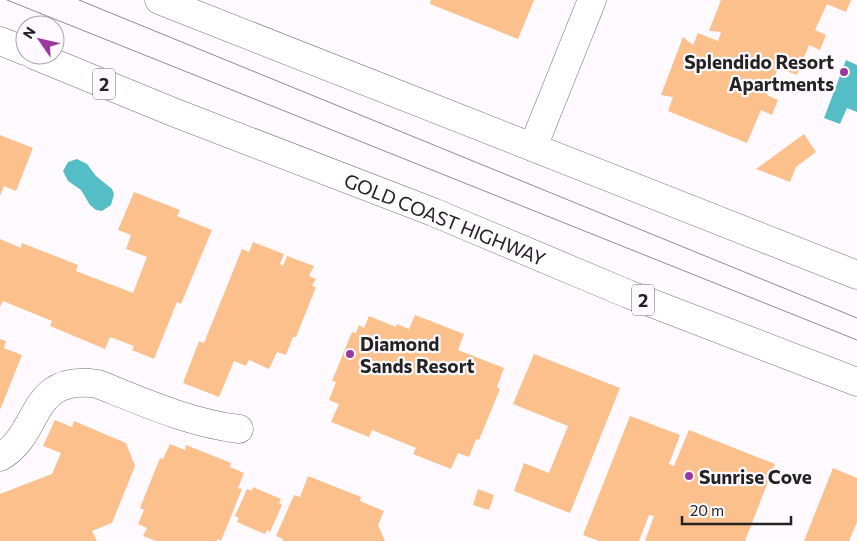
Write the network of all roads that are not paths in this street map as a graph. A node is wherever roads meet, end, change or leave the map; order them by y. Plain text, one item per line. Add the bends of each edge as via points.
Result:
1 (159, 0) edge
2 (592, 0) edge
3 (0, 41) edge
4 (15, 47) edge
5 (58, 65) edge
6 (533, 148) junction
7 (857, 276) edge
8 (857, 382) edge
9 (239, 429) dead end
10 (0, 457) edge

1 - 6 main road
2 - 6 main road
3 - 4 main road
5 - 8 main road, GOLD COAST HIGHWAY / 2 via 432,212 628,294
6 - 7 main road
9 - 10 main road via 196,421 82,381 51,392 36,410 18,442

